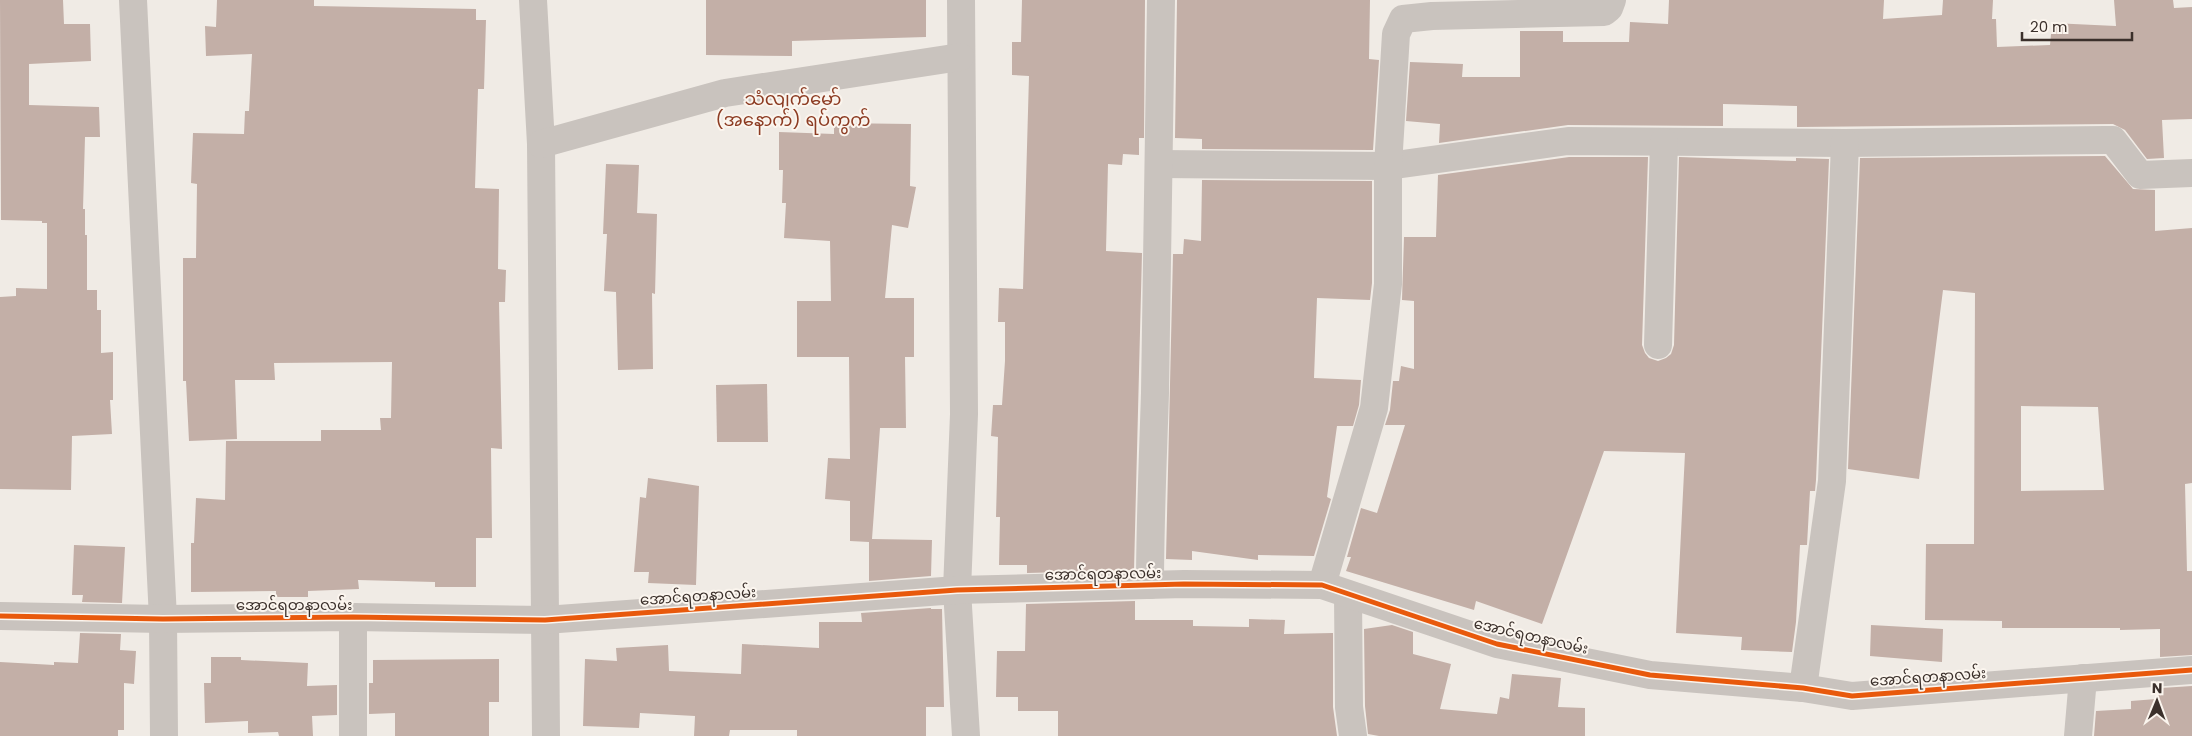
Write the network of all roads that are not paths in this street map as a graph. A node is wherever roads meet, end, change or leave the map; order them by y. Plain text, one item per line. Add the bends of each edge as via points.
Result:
1 (133, 0) edge
2 (533, 0) edge
3 (961, 0) edge
4 (1161, 0) edge
5 (1612, 0) edge
6 (960, 57) junction
7 (1664, 142) junction
8 (1845, 143) junction
9 (542, 144) junction
10 (1160, 164) junction
11 (1388, 166) junction
12 (2192, 173) edge
13 (1658, 345) dead end
14 (1150, 585) junction
15 (1322, 585) junction
16 (957, 590) junction
17 (1348, 595) junction
18 (0, 616) edge
19 (353, 617) junction
20 (163, 619) junction
21 (545, 620) junction
22 (2192, 670) edge
23 (2083, 678) junction
24 (1803, 688) junction
25 (164, 736) edge
26 (353, 736) edge
27 (546, 736) edge
28 (966, 736) edge
29 (1353, 736) edge
30 (2078, 736) edge

1 - 20 street
2 - 9 street
3 - 6 street
4 - 10 street
5 - 11 street via 1604,12 1403,19 1396,34
6 - 9 street via 725,93
6 - 16 street via 964,414
7 - 8 street
7 - 11 street via 1568,141
7 - 13 street
8 - 12 street via 2113,140 2140,175
8 - 24 street via 1832,481
9 - 21 street
10 - 11 street
10 - 14 street
11 - 15 street via 1388,284 1374,408
14 - 15 street, အောင်ရတနာလမ်း
14 - 16 street, အောင်ရတနာလမ်း
15 - 17 street, အောင်ရတနာလမ်း
16 - 21 street, အောင်ရတနာလမ်း
16 - 28 street
17 - 24 street, အောင်ရတနာလမ်း via 1497,644 1536,652 1650,674
17 - 29 street via 1349,706
18 - 20 street, အောင်ရတနာလမ်း
19 - 20 street, အောင်ရတနာလမ်း
19 - 21 street, အောင်ရတနာလမ်း
19 - 26 street
20 - 25 street
21 - 27 street
22 - 23 street, အောင်ရတနာလမ်း
23 - 24 street, အောင်ရတနာလမ်း via 1852,696
23 - 30 street

